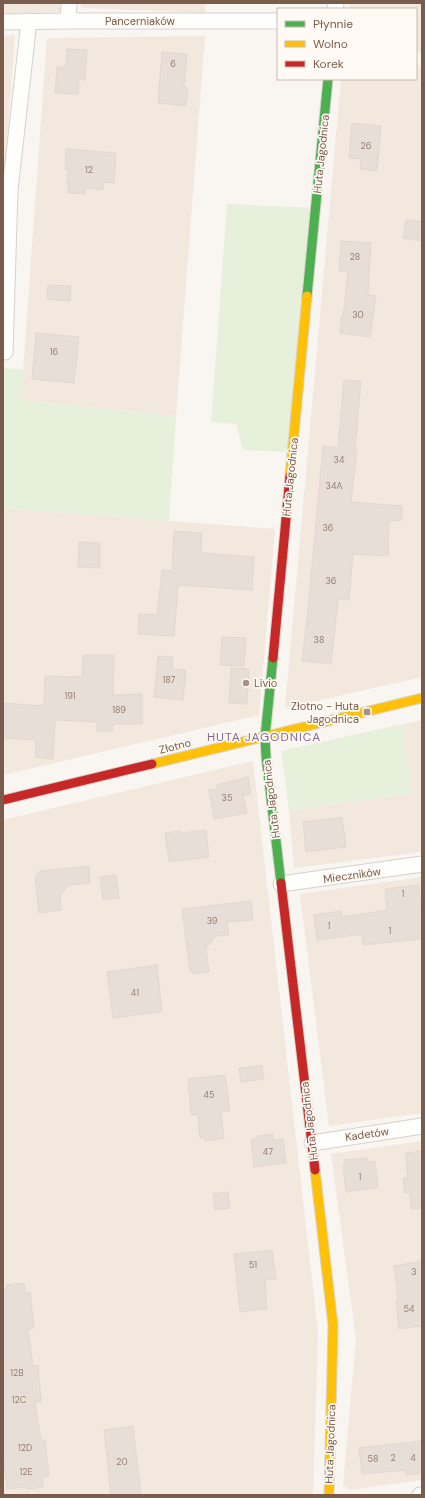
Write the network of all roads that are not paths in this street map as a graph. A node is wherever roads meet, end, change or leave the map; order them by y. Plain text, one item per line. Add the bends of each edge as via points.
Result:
1 (69, 3) edge
2 (68, 21) junction
3 (3, 22) edge
4 (29, 22) junction
5 (277, 22) edge
6 (328, 80) edge
7 (6, 352) dead end
8 (422, 698) edge
9 (265, 737) junction
10 (3, 800) edge
11 (422, 864) edge
12 (281, 884) junction
13 (422, 1126) edge
14 (312, 1142) junction
15 (329, 1495) edge

1 - 2 street
2 - 4 street, Pancerniaków
2 - 5 street, Pancerniaków
3 - 4 street, Pancerniaków
4 - 7 street via 10,190
6 - 9 street, Huta Jagodnica
8 - 9 street, Złotno
9 - 10 street, Złotno
9 - 12 street, Huta Jagodnica
11 - 12 street, Mieczników
12 - 14 street, Huta Jagodnica
13 - 14 street, Kadetów
14 - 15 street, Huta Jagodnica via 332,1325

